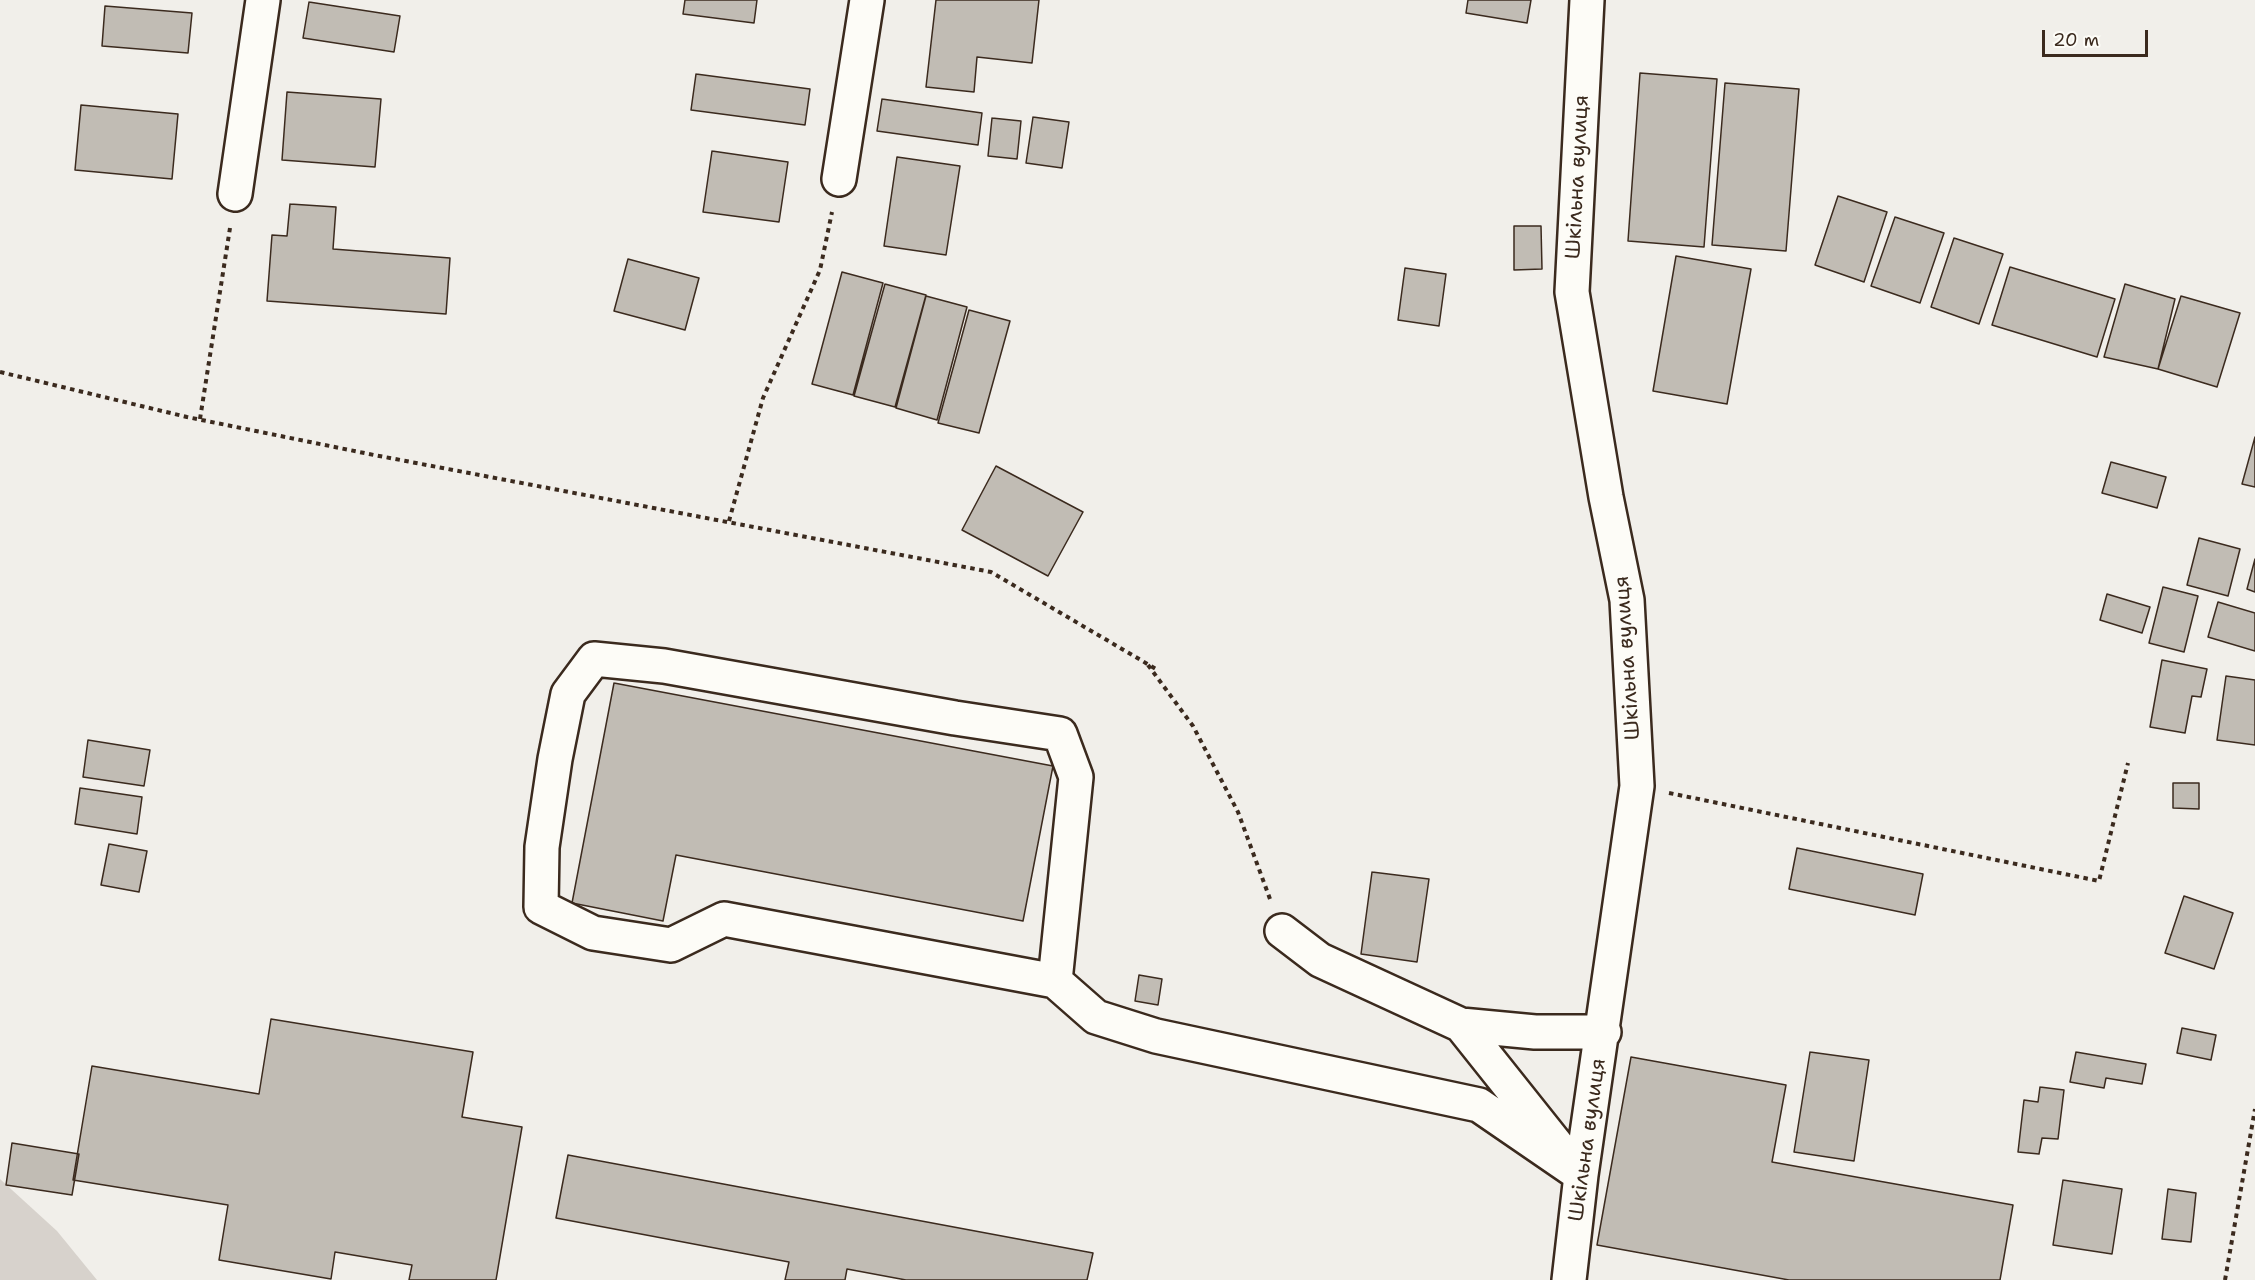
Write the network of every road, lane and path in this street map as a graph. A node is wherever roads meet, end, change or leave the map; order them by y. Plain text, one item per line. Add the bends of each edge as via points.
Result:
1 (263, 0) edge
2 (867, 0) edge
3 (1587, 0) edge
4 (839, 179) joint
5 (235, 194) joint
6 (0, 372) edge
7 (200, 419) junction
8 (729, 521) junction
9 (1147, 664) junction
10 (1156, 669) dead end
11 (2128, 763) dead end
12 (1637, 786) junction
13 (1282, 931) joint
14 (1055, 981) junction
15 (1461, 1025) junction
16 (1604, 1032) junction
17 (2255, 1109) edge
18 (1581, 1175) junction
19 (1569, 1280) edge
20 (2225, 1280) edge

1 - 5 street
2 - 4 street
3 - 12 street, Шкільна вулиця via 1572,291 1606,496 1628,600
4 - 8 path via 820,270 763,398
5 - 7 path
6 - 7 path
7 - 8 path
8 - 9 path via 991,572
9 - 10 path
9 - 13 path via 1193,726 1238,812
11 - 12 path via 2100,880
12 - 16 street, Шкільна вулиця
13 - 15 street via 1320,960
14 - 14 street via 1076,777 1060,734 664,666 594,659 568,694 542,847 541,907 593,933 671,945 724,919
14 - 18 street via 1096,1017 1156,1036 1479,1105
15 - 16 street via 1535,1032
15 - 18 street
16 - 18 street, Шкільна вулиця
17 - 20 path
18 - 19 street, Шкільна вулиця

